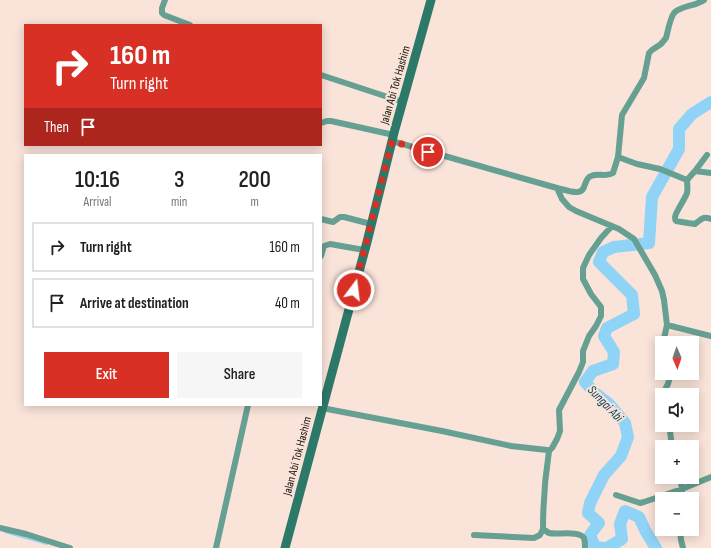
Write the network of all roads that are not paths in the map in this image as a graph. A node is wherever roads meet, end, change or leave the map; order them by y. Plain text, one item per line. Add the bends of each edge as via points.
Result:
1 (165, 0) edge
2 (431, 0) edge
3 (704, 0) edge
4 (187, 24) edge
5 (322, 75) edge
6 (403, 102) junction
7 (322, 123) edge
8 (393, 138) junction
9 (707, 155) dead end
10 (618, 157) junction
11 (695, 171) junction
12 (711, 173) edge
13 (687, 180) junction
14 (557, 188) junction
15 (322, 219) edge
16 (711, 219) edge
17 (371, 224) junction
18 (612, 226) junction
19 (364, 250) junction
20 (322, 253) edge
21 (667, 325) junction
22 (665, 336) edge
23 (711, 336) edge
24 (248, 406) edge
25 (322, 408) junction
26 (549, 451) junction
27 (711, 477) edge
28 (681, 484) edge
29 (682, 489) junction
30 (616, 495) dead end
31 (0, 528) edge
32 (543, 529) junction
33 (474, 535) dead end
34 (681, 536) edge
35 (70, 548) edge
36 (216, 548) edge
37 (285, 548) edge
38 (585, 548) edge
39 (683, 548) edge

1 - 4 street via 162,13
2 - 6 main road, Jalan Abi Tok Hashim
3 - 10 street via 675,13 666,38 649,54 644,78 622,115
5 - 6 street
6 - 8 main road, Jalan Abi Tok Hashim
7 - 8 street via 331,121
8 - 14 street
8 - 17 main road, Jalan Abi Tok Hashim
9 - 11 street
10 - 13 street
10 - 14 street via 613,173 608,176 590,177 581,192
11 - 12 street
11 - 13 street
13 - 16 street via 687,193 675,219 695,224 704,217
14 - 18 street via 569,207
15 - 17 street via 333,222 344,217
17 - 19 main road, Jalan Abi Tok Hashim
18 - 21 street via 634,239 650,266 662,291
18 - 26 street via 589,255 583,268 583,279 601,307 600,316 585,346 579,372 559,410 560,431
19 - 20 street via 330,244 324,246
19 - 25 main road, Jalan Abi Tok Hashim
21 - 22 street
21 - 23 street
24 - 36 street
25 - 26 street via 511,446
25 - 37 main road, Jalan Abi Tok Hashim
26 - 32 street
27 - 29 street
28 - 29 street
29 - 30 street via 640,503
31 - 35 street
32 - 33 street via 540,535 534,538
32 - 38 street via 548,532 582,536
34 - 39 street

